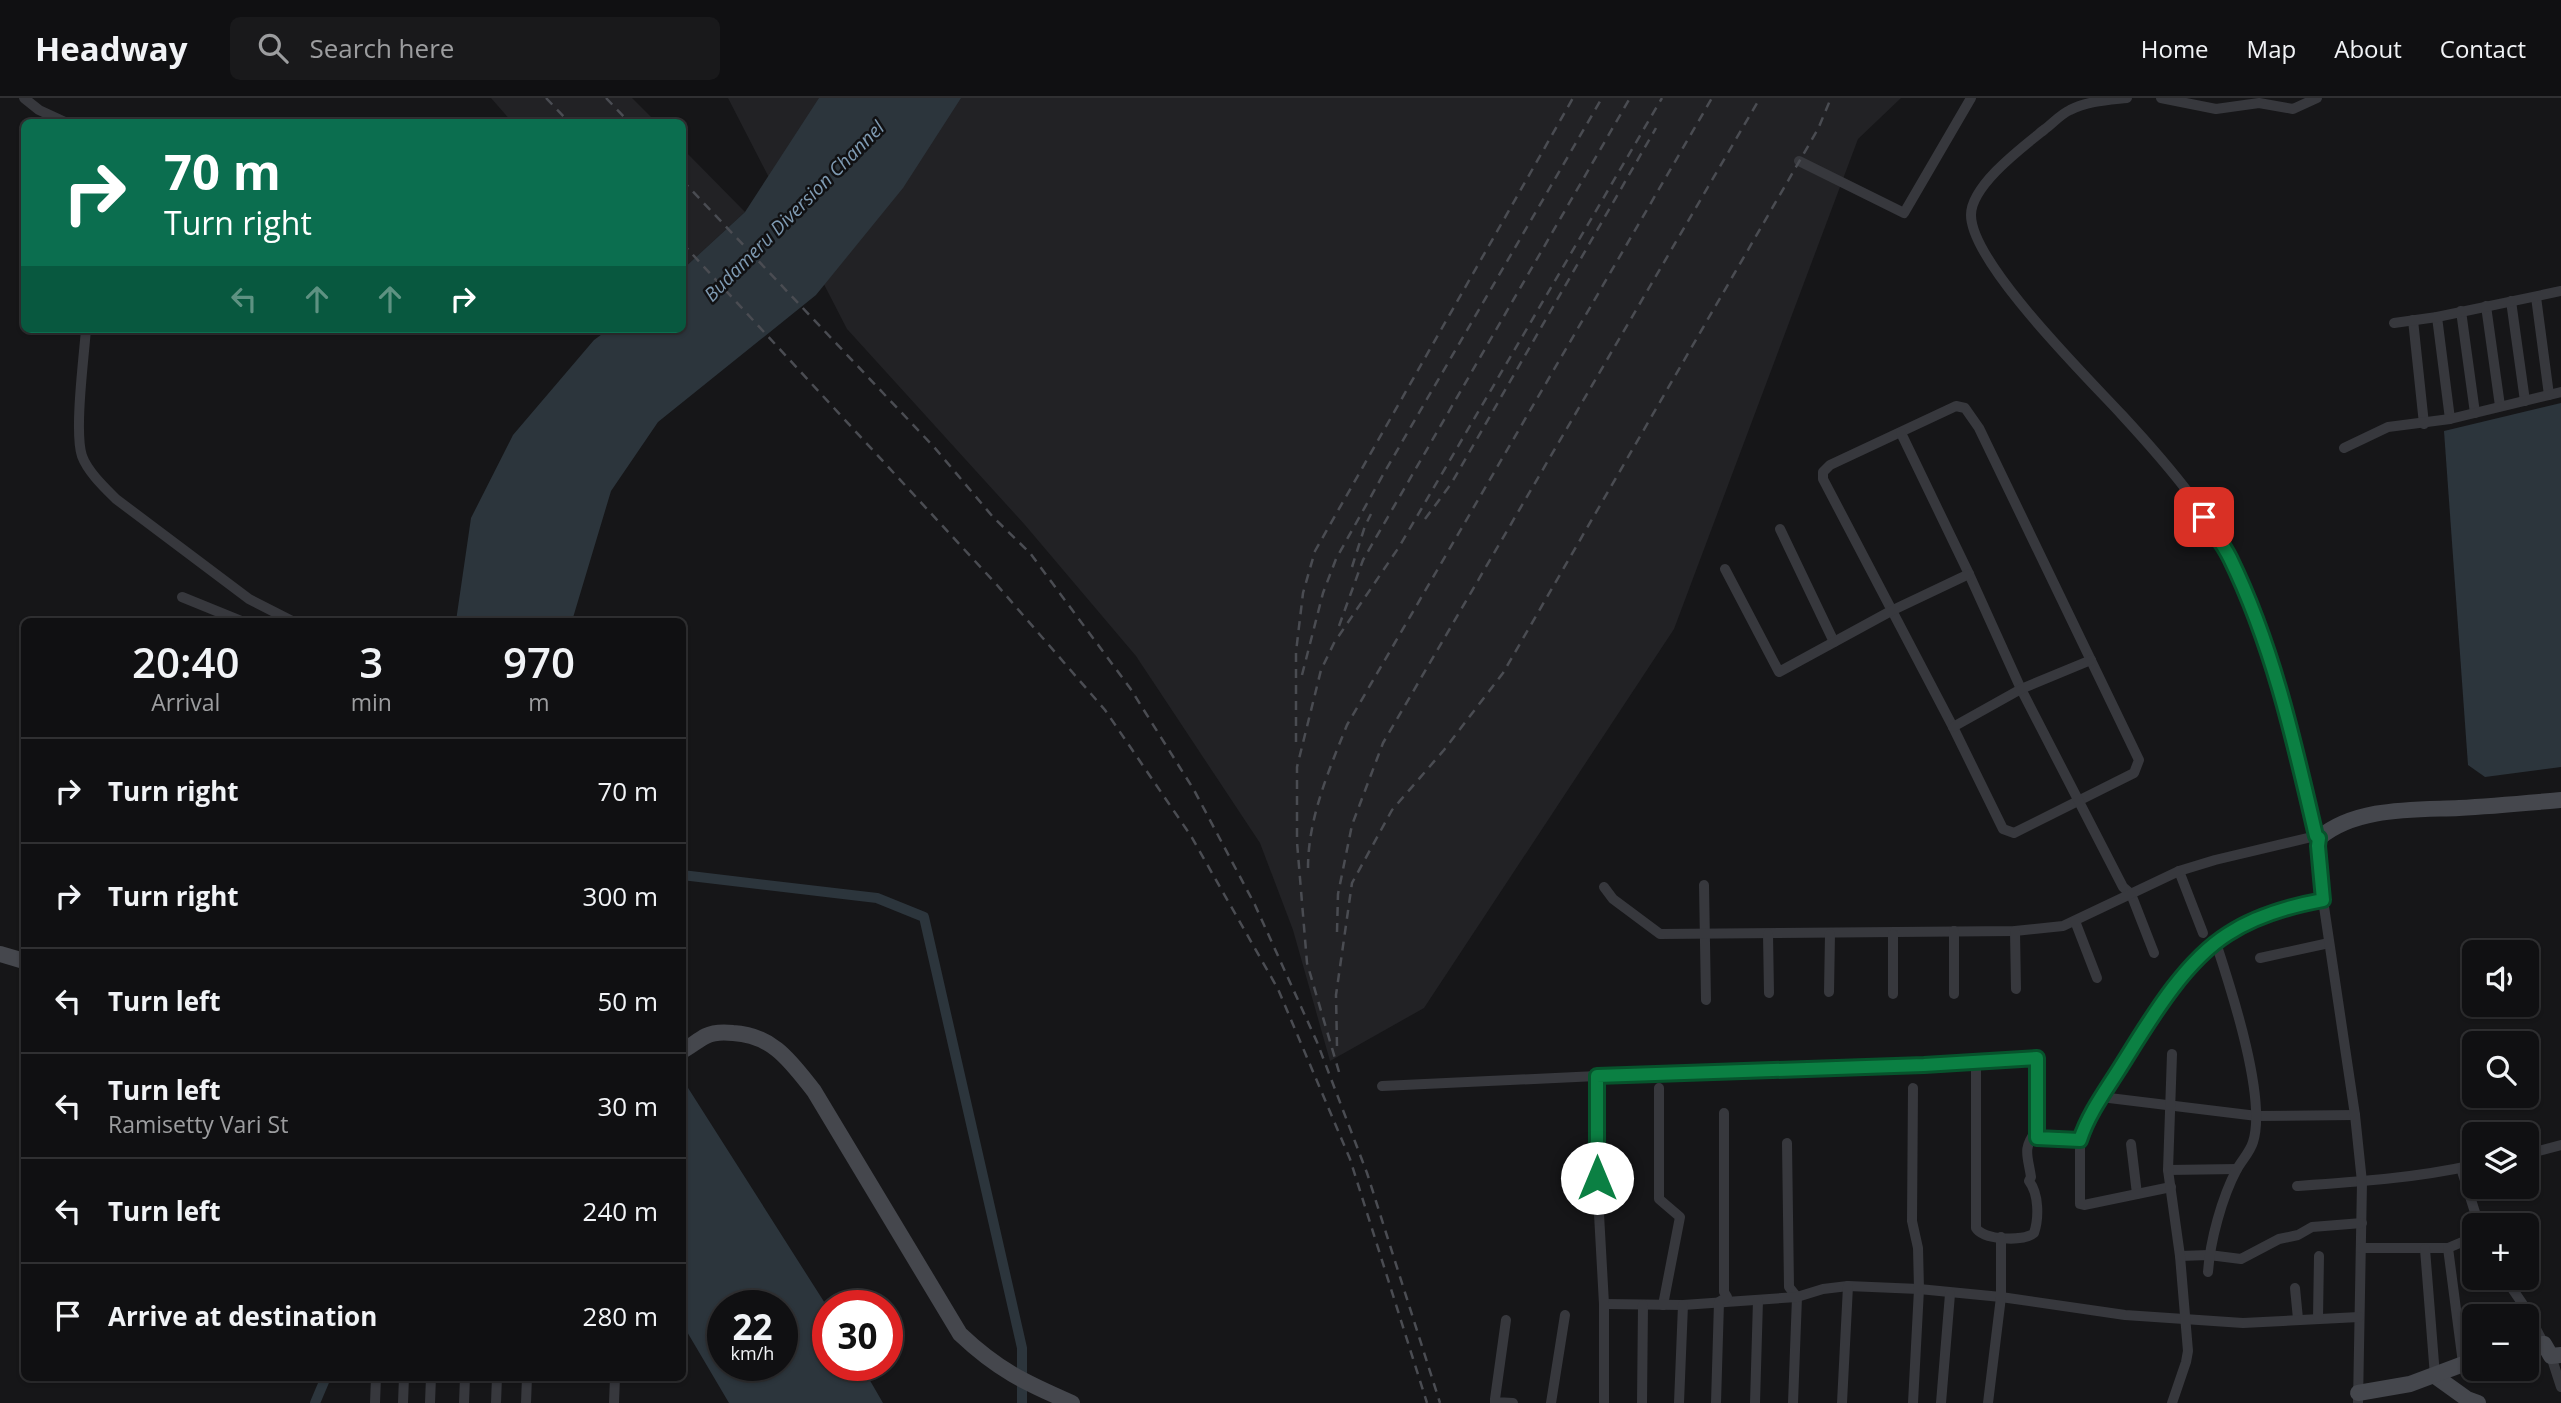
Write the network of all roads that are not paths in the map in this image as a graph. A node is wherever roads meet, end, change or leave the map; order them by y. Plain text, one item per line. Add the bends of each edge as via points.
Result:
1 (24, 98) edge
2 (1971, 98) edge
3 (2127, 98) edge
4 (2161, 98) edge
5 (2317, 98) edge
6 (58, 119) edge
7 (1800, 161) dead end
8 (2561, 294) edge
9 (2536, 296) junction
10 (2511, 300) junction
11 (2486, 306) junction
12 (2461, 311) junction
13 (2437, 317) junction
14 (2413, 320) junction
15 (2394, 323) dead end
16 (86, 333) edge
17 (2561, 392) edge
18 (2549, 395) junction
19 (2525, 401) junction
20 (2500, 407) junction
21 (2475, 413) junction
22 (2450, 419) junction
23 (2424, 424) junction
24 (1901, 433) junction
25 (2344, 448) dead end
26 (1780, 529) dead end
27 (1725, 569) dead end
28 (1969, 574) junction
29 (182, 597) dead end
30 (1891, 611) junction
31 (234, 618) edge
32 (286, 618) edge
33 (1835, 642) junction
34 (2091, 660) junction
35 (2021, 689) junction
36 (1953, 727) junction
37 (2561, 800) edge
38 (2077, 802) junction
39 (2318, 837) junction
40 (2179, 871) junction
41 (1704, 885) dead end
42 (1604, 887) dead end
43 (2131, 894) junction
44 (2323, 900) junction
45 (2075, 921) junction
46 (1955, 931) junction
47 (2015, 931) junction
48 (1705, 933) junction
49 (2203, 933) dead end
50 (1769, 934) junction
51 (1830, 934) junction
52 (1893, 934) junction
53 (2216, 943) junction
54 (2329, 943) junction
55 (2154, 953) dead end
56 (0, 954) edge
57 (2260, 958) dead end
58 (21, 960) edge
59 (2097, 978) dead end
60 (2016, 989) dead end
61 (1829, 992) dead end
62 (1769, 993) dead end
63 (1893, 994) dead end
64 (1954, 995) dead end
65 (1706, 1000) dead end
66 (686, 1049) edge
67 (2172, 1054) dead end
68 (1976, 1063) junction
69 (1597, 1076) junction
70 (1382, 1086) dead end
71 (1659, 1088) dead end
72 (1913, 1088) dead end
73 (2101, 1097) junction
74 (2170, 1105) junction
75 (1724, 1113) dead end
76 (2355, 1115) junction
77 (2257, 1116) junction
78 (2036, 1131) junction
79 (2080, 1140) junction
80 (1787, 1143) dead end
81 (2131, 1144) dead end
82 (2561, 1145) edge
83 (2539, 1151) edge
84 (2461, 1168) joint
85 (2237, 1169) junction
86 (2168, 1170) junction
87 (2362, 1182) junction
88 (2297, 1186) dead end
89 (2171, 1187) junction
90 (2137, 1194) junction
91 (2475, 1213) edge
92 (2362, 1223) junction
93 (2001, 1237) junction
94 (2462, 1242) edge
95 (2361, 1248) junction
96 (2448, 1248) junction
97 (2425, 1249) junction
98 (2209, 1255) junction
99 (2179, 1256) junction
100 (2319, 1256) dead end
101 (2208, 1272) dead end
102 (1848, 1286) junction
103 (2295, 1288) dead end
104 (1919, 1289) junction
105 (2513, 1290) edge
106 (1950, 1294) junction
107 (1797, 1297) junction
108 (2001, 1297) junction
109 (1758, 1300) junction
110 (1719, 1302) junction
111 (1604, 1304) junction
112 (1643, 1305) junction
113 (1663, 1305) junction
114 (1683, 1305) junction
115 (1565, 1315) dead end
116 (2359, 1317) junction
117 (2185, 1318) junction
118 (2318, 1318) junction
119 (2298, 1319) junction
120 (1506, 1320) dead end
121 (2462, 1324) edge
122 (2552, 1352) edge
123 (2462, 1365) edge
124 (2435, 1376) junction
125 (376, 1381) edge
126 (404, 1381) edge
127 (431, 1381) edge
128 (465, 1381) edge
129 (497, 1381) edge
130 (527, 1381) edge
131 (615, 1381) edge
132 (2561, 1387) edge
133 (1046, 1397) edge
134 (2358, 1398) edge
135 (1495, 1402) edge
136 (375, 1403) edge
137 (403, 1403) edge
138 (430, 1403) edge
139 (464, 1403) edge
140 (496, 1403) edge
141 (526, 1403) edge
142 (614, 1403) edge
143 (1072, 1403) edge
144 (1482, 1403) edge
145 (1513, 1403) edge
146 (1550, 1403) edge
147 (1604, 1403) edge
148 (1640, 1403) edge
149 (1679, 1403) edge
150 (1716, 1403) edge
151 (1755, 1403) edge
152 (1793, 1403) edge
153 (1842, 1403) edge
154 (1913, 1403) edge
155 (1941, 1403) edge
156 (1988, 1403) edge
157 (2172, 1403) edge
158 (2479, 1403) edge

1 - 6 street
2 - 7 street via 1905,213
3 - 39 street via 2070,110 2006,160 1978,195 1970,215 1990,264 2191,497 2229,556 2277,680
4 - 5 street via 2216,109 2259,103 2293,109
8 - 9 street
9 - 10 street
9 - 18 street
10 - 11 street
10 - 19 street
11 - 12 street
11 - 20 street
12 - 13 street
12 - 21 street
13 - 14 street
13 - 22 street
14 - 15 street
14 - 23 street
16 - 32 street via 82,456 99,482 249,599
17 - 18 street
18 - 19 street
19 - 20 street
20 - 21 street
21 - 22 street
22 - 23 street
23 - 25 street via 2388,427
24 - 28 street
24 - 30 street via 1830,466 1823,479
24 - 34 street via 1956,406 1965,408 1979,428
26 - 33 street
27 - 33 street via 1779,672
28 - 30 street
28 - 35 street
29 - 31 street
30 - 33 street
30 - 36 street
34 - 35 street
34 - 38 street via 2139,760 2134,772
35 - 36 street
35 - 38 street
36 - 38 street via 2007,832 2014,833
37 - 39 main road via 2379,814 2347,822
38 - 43 street
39 - 40 street
39 - 44 main road
40 - 43 street
40 - 49 street
41 - 48 street
42 - 48 street via 1660,934
43 - 45 street
43 - 55 street
44 - 53 street via 2249,922
44 - 54 street
45 - 47 street
45 - 59 street
46 - 47 street
46 - 52 street
46 - 64 street
47 - 60 street
48 - 50 street
48 - 65 street
50 - 51 street
50 - 62 street
51 - 52 street
51 - 61 street
52 - 63 street
53 - 73 street via 2182,976
53 - 77 street via 2247,1051
54 - 57 street
54 - 76 street
56 - 58 main road
66 - 133 main road via 705,1036 744,1033 769,1042 790,1061 814,1091 960,1334 987,1359
67 - 74 street
68 - 69 street
68 - 78 street via 2037,1058
68 - 93 street via 1976,1228 1982,1235
69 - 70 street
69 - 111 street
71 - 113 street via 1659,1199 1680,1217
72 - 104 street via 1912,1221
73 - 74 street
73 - 79 street
74 - 77 street
74 - 86 street
75 - 110 street via 1727,1297
76 - 77 street
76 - 87 street
77 - 85 street via 2253,1144
78 - 79 street via 2039,1140
78 - 93 street via 2026,1143 2029,1181 2037,1198 2036,1228 2030,1237
79 - 90 street via 2080,1204
80 - 107 street via 1788,1287
81 - 90 street
82 - 83 street
84 - 87 street
84 - 91 street
85 - 86 street
85 - 98 street
86 - 89 street
87 - 88 street
87 - 92 street
89 - 90 street
89 - 99 street
92 - 95 street
92 - 98 street via 2312,1227 2241,1259
93 - 108 street
94 - 96 street
95 - 97 street
95 - 116 street
96 - 97 street
96 - 121 street
97 - 124 street
98 - 99 street
98 - 101 street
99 - 117 street
100 - 118 street
102 - 104 street
102 - 107 street
102 - 153 street
103 - 119 street
104 - 106 street
104 - 154 street
105 - 122 street
106 - 108 street
106 - 155 street
107 - 109 street
107 - 152 street
108 - 117 street
108 - 156 street
109 - 110 street
109 - 151 street
110 - 114 street
110 - 150 street
111 - 112 street
111 - 147 street
112 - 113 street
112 - 148 street
113 - 114 street
114 - 149 street
115 - 146 street
116 - 118 street
116 - 134 street
117 - 119 street via 2243,1323
117 - 157 street via 2186,1362
118 - 119 street
120 - 135 street
122 - 132 street
123 - 124 main road
124 - 134 main road
124 - 158 main road
125 - 136 street
126 - 137 street
127 - 138 street
128 - 139 street
129 - 140 street
130 - 141 street
131 - 142 street
133 - 143 main road
135 - 144 street
135 - 145 street

